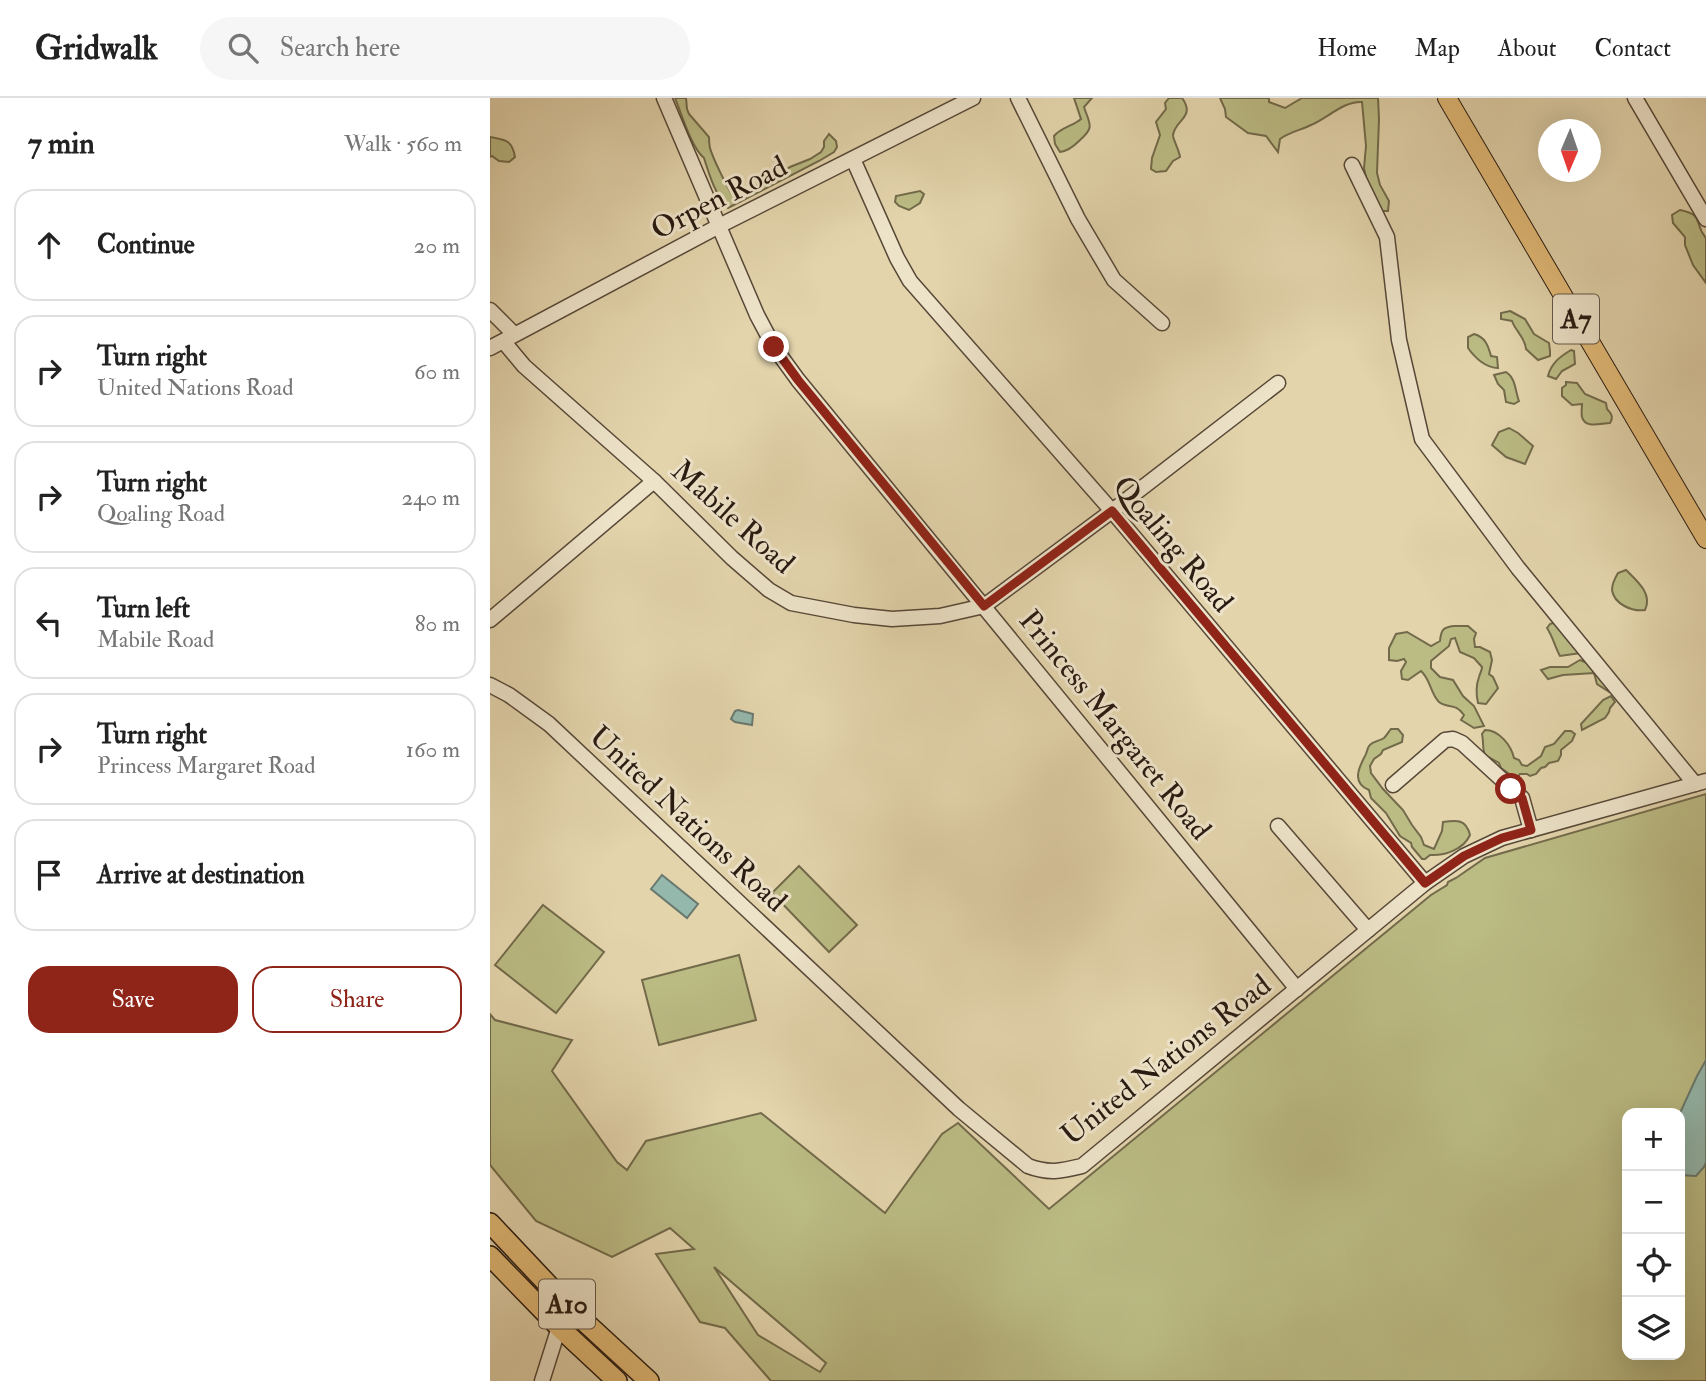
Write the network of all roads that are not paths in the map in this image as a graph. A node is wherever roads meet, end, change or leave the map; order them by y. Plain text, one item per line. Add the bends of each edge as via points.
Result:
1 (664, 98) edge
2 (973, 98) edge
3 (1018, 98) edge
4 (1447, 98) edge
5 (1635, 98) edge
6 (853, 159) junction
7 (1352, 165) dead end
8 (1706, 219) edge
9 (719, 226) junction
10 (490, 310) edge
11 (1162, 323) dead end
12 (502, 341) edge
13 (1278, 383) dead end
14 (654, 481) junction
15 (1112, 511) junction
16 (1706, 539) edge
17 (984, 606) junction
18 (490, 620) edge
19 (490, 685) edge
20 (1701, 782) edge
21 (1393, 785) dead end
22 (1278, 826) dead end
23 (1531, 830) junction
24 (1425, 883) junction
25 (1368, 930) junction
26 (1297, 989) junction
27 (490, 1223) edge
28 (490, 1256) edge
29 (573, 1311) junction
30 (559, 1327) junction
31 (542, 1381) edge
32 (617, 1381) edge
33 (649, 1381) edge

1 - 9 street, Princess Margaret Road
2 - 6 street, Orpen Road
3 - 11 street via 1078,219 1114,279
4 - 16 main road, A7
5 - 8 street
6 - 9 street, Orpen Road
6 - 15 street, Qoaling Road via 910,281
7 - 20 street via 1387,237 1399,340 1422,439 1518,568
9 - 12 street, Orpen Road
9 - 17 street, Princess Margaret Road via 774,347
10 - 12 street, Mabile Road
12 - 14 street, Mabile Road
13 - 15 street, Mabile Road
14 - 17 street, Mabile Road via 732,558 791,603 892,619 940,616
14 - 18 street
15 - 17 street, Mabile Road
15 - 24 street, Qoaling Road
17 - 26 street, Princess Margaret Road
19 - 26 street, United Nations Road via 549,724 960,1109 1028,1166 1059,1172 1082,1166
20 - 23 street, United Nations Road
21 - 23 street via 1445,740 1453,739 1522,798
22 - 25 street
23 - 24 street, United Nations Road via 1464,856
24 - 25 street, United Nations Road
25 - 26 street, United Nations Road
27 - 29 highway, A10
28 - 30 highway, A10
29 - 30 street
29 - 33 highway, A10
30 - 31 street
30 - 32 highway, A10

